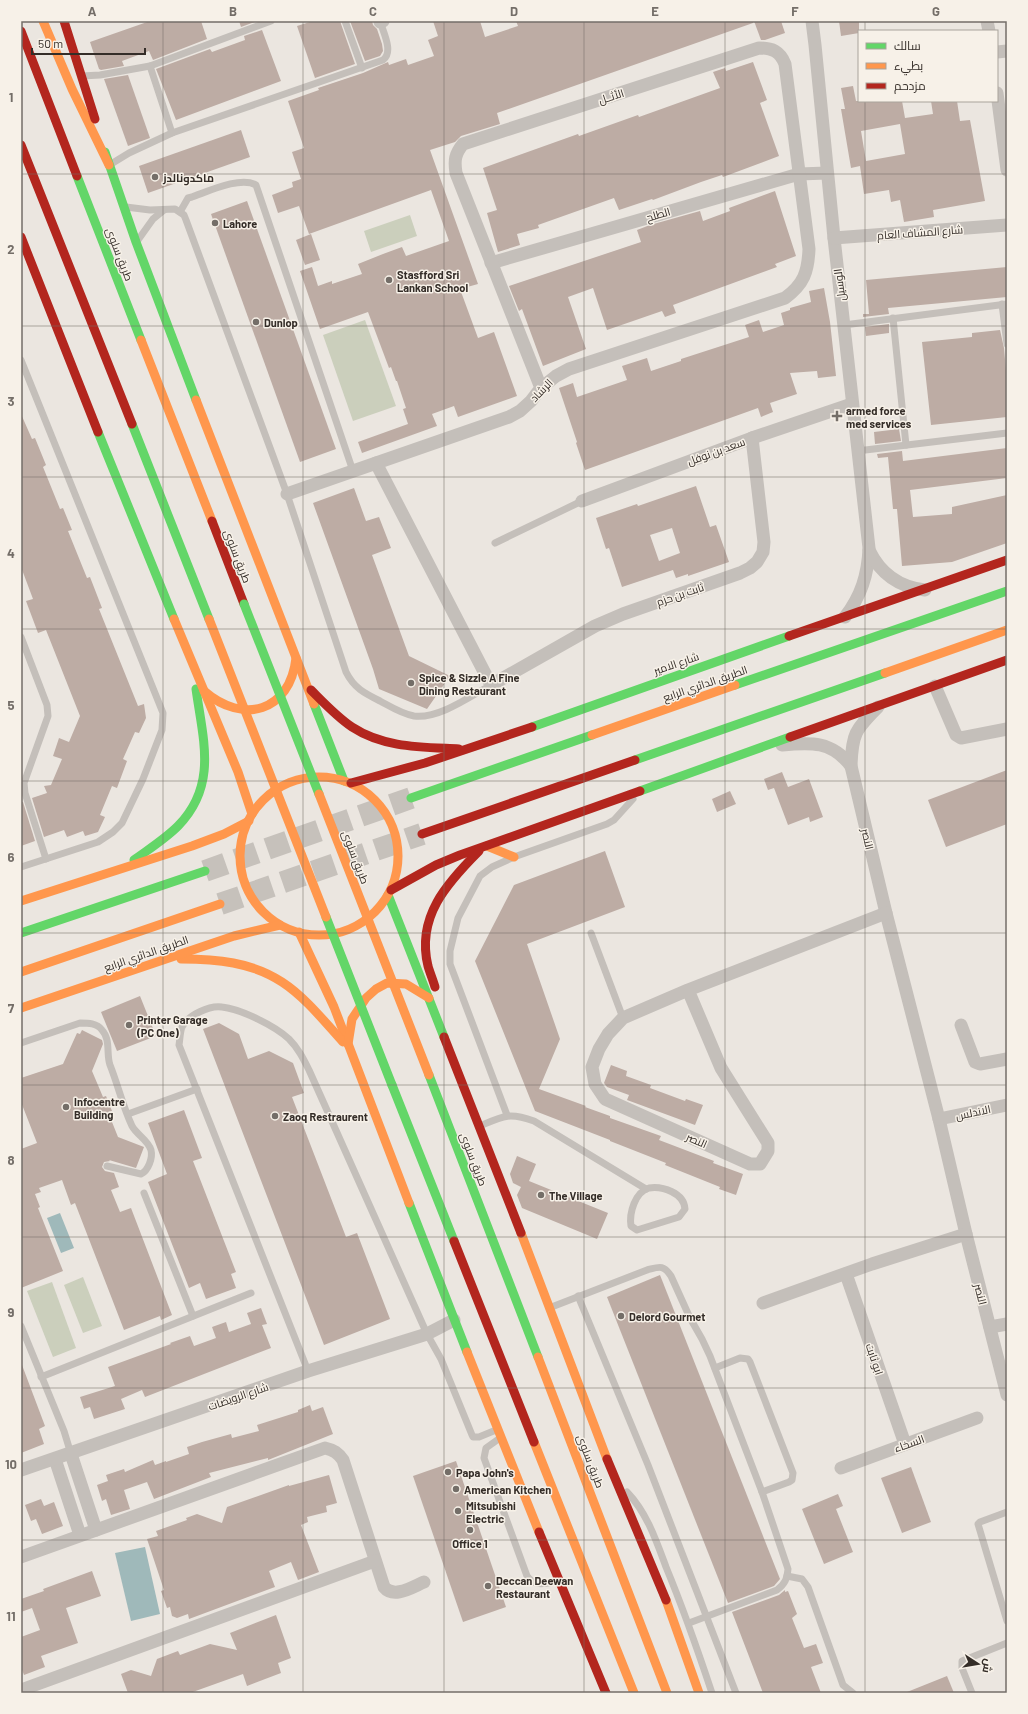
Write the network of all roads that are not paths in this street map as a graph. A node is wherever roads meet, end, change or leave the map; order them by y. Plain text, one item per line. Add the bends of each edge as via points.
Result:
1 (43, 21) edge
2 (64, 21) edge
3 (271, 21) edge
4 (345, 21) edge
5 (381, 21) edge
6 (812, 21) edge
7 (21, 31) edge
8 (150, 66) junction
9 (362, 68) junction
10 (82, 76) junction
11 (998, 101) edge
12 (172, 133) junction
13 (21, 145) edge
14 (109, 165) junction
15 (1007, 170) edge
16 (799, 174) junction
17 (827, 174) junction
18 (124, 207) junction
19 (164, 210) junction
20 (180, 212) junction
21 (1007, 225) edge
22 (21, 237) edge
23 (834, 238) junction
24 (136, 242) junction
25 (491, 263) junction
26 (796, 290) joint
27 (1005, 304) edge
28 (893, 318) junction
29 (844, 325) junction
30 (1007, 344) edge
31 (21, 360) edge
32 (541, 388) junction
33 (852, 404) junction
34 (1007, 433) edge
35 (752, 438) junction
36 (906, 445) junction
37 (857, 451) junction
38 (376, 463) junction
39 (353, 471) junction
40 (287, 494) junction
41 (582, 501) joint
42 (495, 543) dead end
43 (869, 548) junction
44 (1007, 560) edge
45 (927, 590) junction
46 (1007, 591) edge
47 (845, 617) junction
48 (1007, 630) edge
49 (21, 637) edge
50 (296, 658) junction
51 (1007, 660) edge
52 (194, 671) junction
53 (307, 685) junction
54 (491, 685) junction
55 (935, 686) junction
56 (203, 689) junction
57 (881, 705) junction
58 (1007, 729) edge
59 (766, 746) junction
60 (469, 749) junction
61 (851, 766) junction
62 (348, 782) junction
63 (638, 792) junction
64 (412, 798) tunnel mouth
65 (250, 817) junction
66 (422, 834) tunnel mouth
67 (485, 846) junction
68 (514, 857) junction
69 (46, 859) junction
70 (21, 867) edge
71 (126, 867) junction
72 (205, 871) tunnel mouth
73 (389, 892) junction
74 (21, 901) edge
75 (220, 904) tunnel mouth
76 (886, 913) junction
77 (280, 924) junction
78 (299, 932) junction
79 (21, 933) edge
80 (591, 933) dead end
81 (166, 959) junction
82 (21, 972) edge
83 (688, 990) junction
84 (439, 996) dead end
85 (429, 998) junction
86 (21, 1008) edge
87 (446, 1016) dead end
88 (623, 1018) junction
89 (961, 1025) dead end
90 (21, 1043) edge
91 (348, 1046) junction
92 (1007, 1059) edge
93 (453, 1060) junction
94 (197, 1089) junction
95 (1007, 1105) edge
96 (128, 1114) junction
97 (507, 1115) junction
98 (940, 1119) junction
99 (480, 1126) junction
100 (107, 1166) dead end
101 (646, 1189) junction
102 (144, 1193) dead end
103 (966, 1234) junction
104 (846, 1274) junction
105 (251, 1293) dead end
106 (578, 1296) junction
107 (763, 1303) dead end
108 (548, 1308) junction
109 (193, 1316) junction
110 (454, 1320) junction
111 (1007, 1324) edge
112 (21, 1326) edge
113 (990, 1327) junction
114 (427, 1334) junction
115 (715, 1368) junction
116 (308, 1371) junction
117 (41, 1377) junction
118 (1007, 1395) edge
119 (977, 1418) dead end
120 (498, 1434) junction
121 (905, 1444) junction
122 (71, 1454) junction
123 (55, 1459) junction
124 (841, 1468) dead end
125 (21, 1470) edge
126 (616, 1481) junction
127 (762, 1492) junction
128 (1007, 1512) edge
129 (96, 1530) junction
130 (80, 1535) junction
131 (21, 1557) edge
132 (375, 1561) junction
133 (787, 1576) junction
134 (559, 1581) junction
135 (424, 1582) dead end
136 (706, 1617) junction
137 (1007, 1621) edge
138 (689, 1623) junction
139 (1007, 1643) edge
140 (21, 1690) edge
141 (606, 1693) edge
142 (634, 1693) edge
143 (667, 1693) edge
144 (699, 1693) edge
145 (712, 1693) edge
146 (736, 1693) edge
147 (853, 1693) edge
148 (972, 1693) edge

1 - 14 main road
2 - 10 main road, طريق سلوى
3 - 8 lane
4 - 9 lane
5 - 9 lane via 388,55 383,60
6 - 17 street, الوسيل
7 - 143 main road, طريق سلوى, bridge via 429,1075
8 - 10 lane via 112,74
8 - 12 lane
9 - 12 lane
10 - 14 main road, طريق سلوى
11 - 15 street
12 - 14 lane
13 - 142 main road, bridge
14 - 18 main road, طريق سلوى
16 - 17 street, الطلح
16 - 25 street, الطلح
16 - 25 street, الأثــل via 785,64 782,56 776,51 759,48 463,144 456,152 456,173
16 - 26 street, الأثــل via 809,249 804,277
17 - 23 street, الوسيل
18 - 19 lane
18 - 24 main road, طريق سلوى
19 - 20 lane
19 - 24 lane via 153,219
20 - 39 lane via 188,198 240,181 256,185
20 - 40 lane, ثابت بن حزم via 186,220
21 - 23 street, شارع المشاف العام
22 - 52 main road
23 - 29 street, الوسيل
24 - 50 main road, طريق سلوى
25 - 32 street, الأثــل
26 - 32 street, الرشاد via 786,298 569,369
27 - 28 lane
27 - 30 lane
28 - 29 lane
28 - 36 lane
29 - 33 street, الوسيل
31 - 69 lane via 163,713 164,722 143,779 122,823 98,842
32 - 38 street, الرشاد via 520,411 509,417
33 - 35 street, سعد بن نوفل
33 - 37 street, الوسيل
34 - 36 lane
35 - 41 street, سعد بن نوفل
35 - 54 street, ثابت بن حزم via 764,542 763,552 757,562 740,573 595,626
36 - 37 lane
37 - 43 street, الوسيل
38 - 39 street, الرشاد
38 - 54 street
39 - 40 street, الرشاد
40 - 54 lane, ثابت بن حزم via 346,672 352,682 371,697 413,716 438,713
41 - 42 lane
43 - 45 street, الوسيل via 880,567 896,581
43 - 47 street, الوسيل via 861,592
44 - 45 main road, شارع الامير
45 - 47 main road, شارع الامير
46 - 64 main road, الطريق الدائري الرابع
47 - 60 main road, شارع الامير
48 - 66 main road
49 - 69 lane via 47,705 48,716 24,783
50 - 53 main road, طريق سلوى
50 - 56 main road via 292,677 282,694 260,708 235,710 222,706
51 - 55 main road
52 - 56 main road
52 - 71 main road via 206,756 200,793 188,816 180,825
53 - 60 main road via 351,727 372,738 406,746
53 - 62 main road, طريق سلوى
55 - 57 main road
55 - 58 street via 959,737
56 - 65 main road via 238,772
57 - 59 main road
57 - 61 street, النصر via 854,735
59 - 61 street, النصر via 827,746 837,751
59 - 63 main road
60 - 62 main road, شارع الامير via 393,774
61 - 76 street, النصر
62 - 65 main road via 325,777 286,784 267,797
62 - 73 main road via 364,790 374,799 391,822 398,848 396,876
63 - 67 main road
63 - 68 lane via 614,820 607,824
65 - 71 main road via 224,834
65 - 77 main road via 241,850 244,879 258,905
67 - 68 main road
67 - 73 main road via 436,865
67 - 84 main road via 448,882 431,916 426,946 428,968
68 - 97 lane via 492,867 480,876 458,918 450,951 453,974
69 - 70 lane
71 - 74 main road
72 - 79 main road
73 - 78 main road via 375,912 358,925 339,932 319,935
73 - 85 main road, طريق سلوى
75 - 82 main road, الطريق الدائري الرابع
76 - 83 street, النصر
76 - 98 street, النصر
77 - 78 main road
77 - 81 main road, الطريق الدائري الرابع via 234,936
78 - 91 main road
80 - 88 lane
81 - 86 main road, الطريق الدائري الرابع
81 - 91 main road via 223,961 272,976 294,993
83 - 88 street, النصر
83 - 88 street, النصر via 722,1068 768,1144 768,1151 760,1164 750,1164 605,1098 595,1084 592,1067 608,1034
85 - 91 main road via 406,984 386,983 366,998 352,1019
85 - 93 main road, طريق سلوى
87 - 93 main road via 455,1043
89 - 92 street via 975,1062 980,1064
90 - 96 lane via 80,1023 96,1025 107,1037 109,1062
91 - 110 main road
93 - 99 main road, طريق سلوى
94 - 96 lane
94 - 114 lane via 179,1045 182,1026 191,1017 214,1007 222,1007 247,1014 288,1038 299,1050 309,1070
94 - 116 lane
95 - 98 street, الاندلس
96 - 100 lane via 132,1126 151,1150 146,1170 138,1174
97 - 99 lane
97 - 101 lane via 534,1121
98 - 103 street, النصر
99 - 108 main road, طريق سلوى
101 - 101 lane via 637,1197 632,1211 630,1222 633,1229 640,1230 683,1214 685,1204 672,1192
102 - 109 lane
103 - 104 street
103 - 113 street, النصر
104 - 107 street
104 - 121 street, ابو ثابت
105 - 109 lane
106 - 108 lane
106 - 115 lane via 660,1266 666,1269
106 - 136 lane via 648,1465
108 - 126 main road, طريق سلوى
109 - 117 lane
110 - 114 street, شارع الرويضات
110 - 120 main road
111 - 113 street
112 - 117 lane
113 - 118 street, النصر
114 - 116 street, شارع الرويضات
114 - 120 lane via 441,1359 472,1435 479,1437
115 - 127 lane
115 - 127 lane via 740,1358 748,1359 793,1473 789,1482
116 - 122 street, شارع الرويضات
117 - 122 lane
119 - 121 street, السخاء
120 - 134 main road
120 - 134 lane via 486,1448 484,1458 527,1576 532,1582 541,1585
121 - 124 street, السخاء
122 - 123 street, شارع الرويضات
122 - 129 street
123 - 125 street, شارع الرويضات
123 - 130 street
126 - 138 lane, طريق سلوى via 643,1512
126 - 144 main road, طريق سلوى via 674,1620
127 - 133 lane via 788,1569
128 - 137 lane via 978,1524
129 - 130 street
129 - 132 street via 325,1448 332,1450 343,1460
130 - 131 street
132 - 135 street via 388,1592 399,1592
132 - 140 street
133 - 136 lane via 784,1585 777,1590
133 - 147 lane via 802,1579 808,1587 843,1685
134 - 141 main road
136 - 138 lane
136 - 146 lane
138 - 145 lane, طريق سلوى
139 - 148 lane via 962,1661 962,1668

